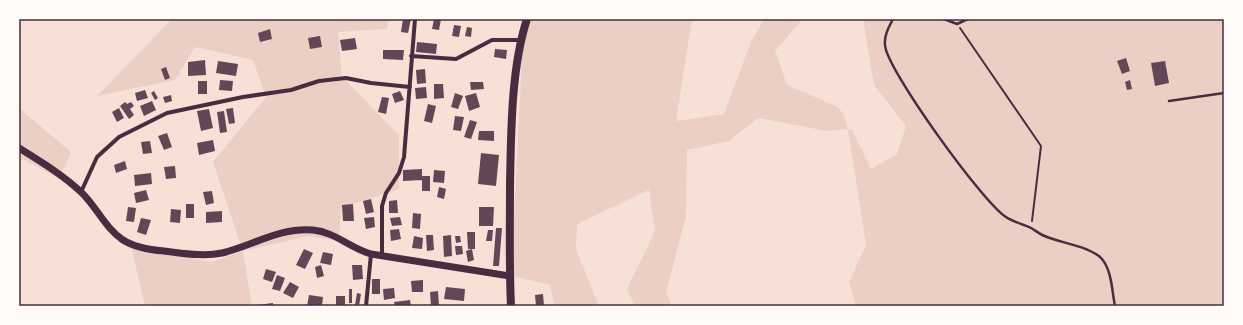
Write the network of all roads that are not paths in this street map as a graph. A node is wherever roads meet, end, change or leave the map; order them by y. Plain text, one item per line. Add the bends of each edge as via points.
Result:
1 (415, 19) edge
2 (527, 19) edge
3 (893, 19) edge
4 (944, 19) edge
5 (968, 19) edge
6 (520, 40) junction
7 (411, 56) junction
8 (410, 87) junction
9 (1224, 93) edge
10 (1169, 101) dead end
11 (19, 148) edge
12 (81, 192) junction
13 (371, 254) junction
14 (382, 257) junction
15 (510, 276) junction
16 (366, 306) edge
17 (511, 306) edge
18 (1115, 306) edge

1 - 7 street
2 - 6 main road
3 - 18 lane via 884,46 892,66 908,93 987,201 1005,217 1031,228 1044,237 1094,252 1103,260 1108,271
4 - 5 lane via 957,24
6 - 7 street via 492,40 456,59
6 - 15 main road via 511,137
7 - 8 street
8 - 12 street via 346,78 333,79 291,90 167,113 119,137 97,157
8 - 14 street via 404,157 382,206
9 - 10 lane
11 - 12 street
12 - 13 street via 123,240 149,249 192,254 221,253 286,232 312,230 332,234 360,251
13 - 14 street
13 - 16 street
14 - 15 street
15 - 17 main road

